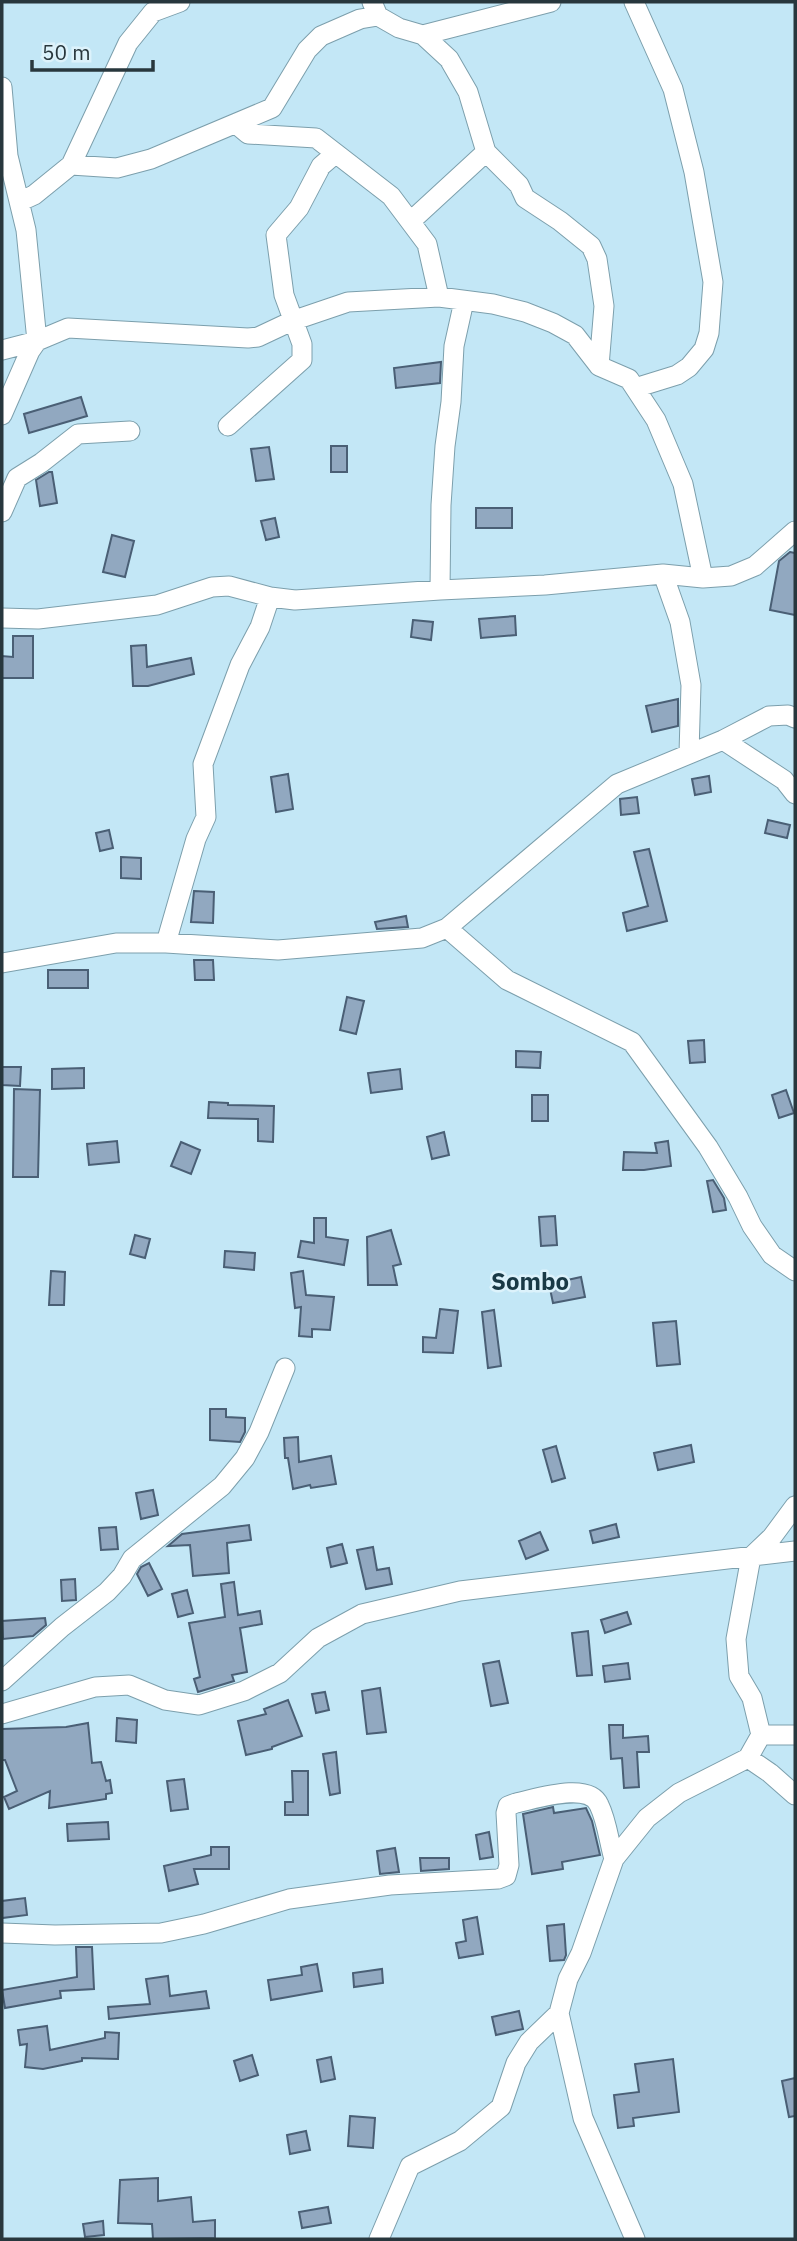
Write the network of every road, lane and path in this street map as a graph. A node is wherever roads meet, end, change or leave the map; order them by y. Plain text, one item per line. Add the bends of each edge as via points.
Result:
1 (180, 2) edge
2 (551, 2) edge
3 (634, 2) edge
4 (151, 7) edge
5 (375, 9) edge
6 (471, 23) junction
7 (423, 35) junction
8 (449, 59) junction
9 (2, 87) edge
10 (236, 124) junction
11 (486, 152) junction
12 (335, 154) junction
13 (71, 165) junction
14 (21, 201) junction
15 (411, 221) junction
16 (439, 297) junction
17 (464, 301) junction
18 (292, 321) junction
19 (37, 341) junction
20 (2, 350) edge
21 (599, 366) junction
22 (635, 388) junction
23 (2, 415) edge
24 (228, 426) dead end
25 (130, 431) dead end
26 (10, 477) edge
27 (2, 512) edge
28 (795, 531) edge
29 (663, 574) junction
30 (703, 578) junction
31 (440, 590) junction
32 (270, 597) junction
33 (2, 618) edge
34 (795, 718) edge
35 (723, 740) junction
36 (689, 753) junction
37 (795, 794) edge
38 (447, 928) junction
39 (166, 943) junction
40 (2, 962) edge
41 (795, 1271) edge
42 (285, 1367) dead end
43 (795, 1506) edge
44 (795, 1551) edge
45 (751, 1557) junction
46 (2, 1681) edge
47 (2, 1714) edge
48 (761, 1735) junction
49 (795, 1735) edge
50 (748, 1758) junction
51 (795, 1795) edge
52 (614, 1859) junction
53 (2, 1933) edge
54 (559, 2012) junction
55 (379, 2239) edge
56 (635, 2239) edge

1 - 4 street
2 - 6 street
3 - 22 street via 673,89 694,172 713,282 704,349 677,375
4 - 13 street via 128,43
5 - 7 street via 399,28
5 - 10 street via 321,36 307,50 272,108
6 - 7 street
6 - 8 street
7 - 8 street
8 - 11 street via 468,92
9 - 14 street via 8,156
10 - 12 street via 248,134 316,138
10 - 13 street via 117,168
11 - 15 street
11 - 21 street via 519,185 525,198 591,246 604,306
12 - 15 street via 391,196
12 - 18 street via 321,166 299,208 276,235
13 - 14 street
14 - 19 street
15 - 16 street via 426,244
16 - 17 street
16 - 18 street via 348,302
17 - 21 street via 526,312 553,323 575,335
17 - 31 street via 454,346 445,446
18 - 19 street via 248,338 68,328
18 - 24 street via 302,344 302,360
19 - 20 street
19 - 23 street
21 - 22 street via 629,379
22 - 30 street via 656,420 683,484
25 - 26 street via 78,434 41,463
26 - 27 street
28 - 30 street via 755,566 731,576
29 - 30 street
29 - 31 street via 545,586
29 - 36 street via 680,622 691,685
31 - 32 street via 295,600
32 - 33 street via 229,586 212,587 157,605 38,619
32 - 39 street via 203,764 206,817
34 - 35 street via 769,716
35 - 36 street
35 - 37 street via 784,780
36 - 38 street via 617,784
38 - 39 street via 422,938 278,950
38 - 41 street via 507,980 632,1042 708,1147 772,1255
39 - 40 street via 116,943
42 - 46 street via 254,1441 222,1486 132,1559 107,1592
43 - 45 street
44 - 45 street
45 - 47 street via 460,1591 362,1614 318,1639 280,1673 244,1691 199,1705 165,1700 129,1685 95,1687
45 - 48 street via 736,1659
48 - 49 street
48 - 50 street
50 - 51 street
50 - 52 street via 679,1793 647,1818
52 - 53 street via 599,1802 580,1791 508,1806 509,1865 506,1876 498,1879 390,1885 289,1899 161,1933
52 - 54 street
54 - 55 street via 528,2042 501,2107 460,2141 410,2166
54 - 56 street via 583,2118

